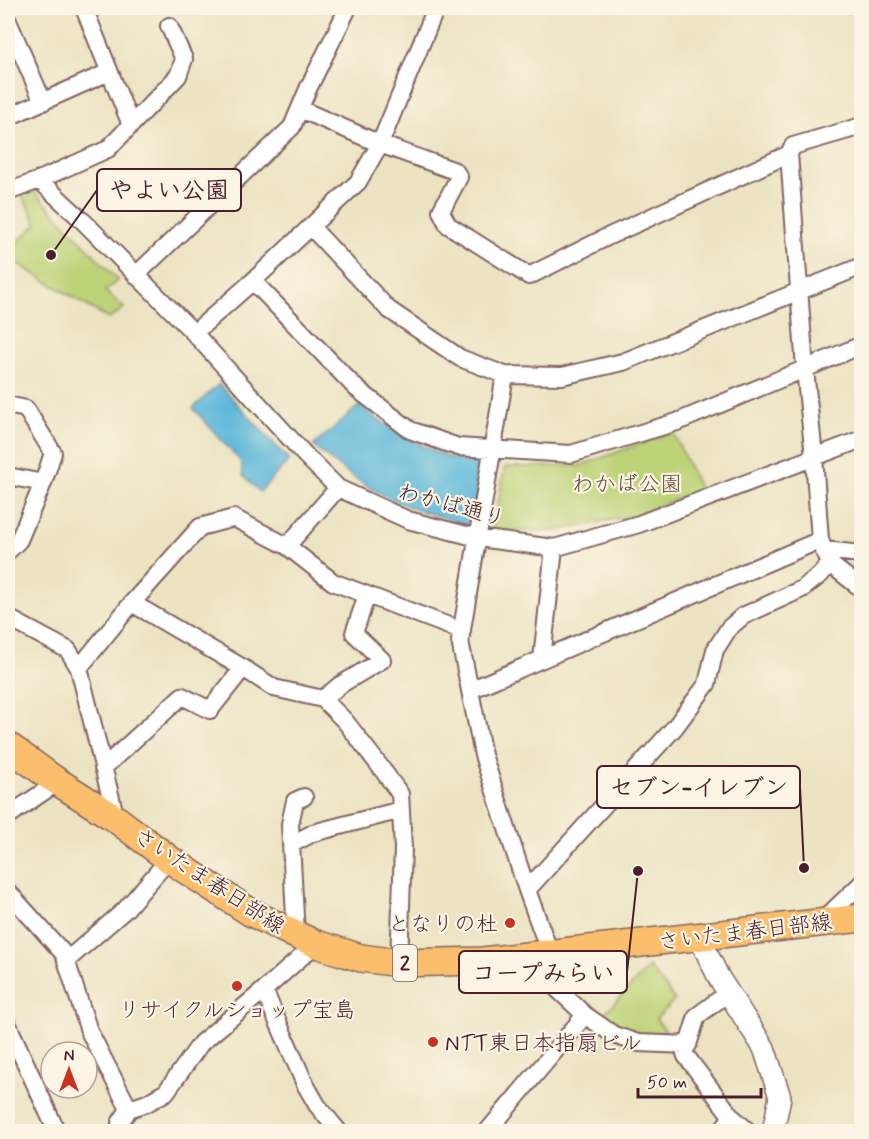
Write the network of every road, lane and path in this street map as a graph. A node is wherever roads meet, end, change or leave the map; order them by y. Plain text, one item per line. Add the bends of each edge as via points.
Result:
1 (84, 8) edge
2 (348, 8) edge
3 (436, 8) edge
4 (8, 21) edge
5 (169, 26) dead end
6 (109, 72) junction
7 (43, 102) junction
8 (300, 109) junction
9 (8, 117) edge
10 (131, 125) junction
11 (861, 126) edge
12 (380, 144) junction
13 (789, 154) junction
14 (39, 180) junction
15 (8, 192) edge
16 (311, 227) junction
17 (861, 266) edge
18 (136, 275) junction
19 (253, 281) junction
20 (800, 290) junction
21 (194, 333) junction
22 (861, 345) edge
23 (805, 369) junction
24 (505, 375) junction
25 (8, 405) edge
26 (861, 439) edge
27 (493, 448) junction
28 (814, 457) junction
29 (8, 476) edge
30 (43, 483) junction
31 (338, 488) junction
32 (478, 538) junction
33 (287, 546) junction
34 (554, 548) junction
35 (8, 551) edge
36 (825, 551) junction
37 (861, 554) edge
38 (861, 589) edge
39 (367, 595) junction
40 (132, 603) junction
41 (8, 621) edge
42 (462, 631) junction
43 (542, 659) junction
44 (79, 668) junction
45 (243, 668) junction
46 (470, 690) junction
47 (323, 699) junction
48 (8, 746) edge
49 (103, 768) junction
50 (58, 782) junction
51 (304, 797) dead end
52 (401, 810) junction
53 (8, 816) edge
54 (116, 819) junction
55 (292, 844) junction
56 (168, 859) junction
57 (861, 883) edge
58 (527, 890) junction
59 (9, 894) edge
60 (861, 918) edge
61 (821, 922) junction
62 (699, 937) junction
63 (306, 940) junction
64 (550, 952) junction
65 (66, 961) junction
66 (399, 963) junction
67 (264, 990) junction
68 (728, 993) junction
69 (585, 1015) junction
70 (8, 1025) edge
71 (682, 1044) junction
72 (129, 1109) junction
73 (732, 1117) junction
74 (57, 1131) edge
75 (120, 1131) edge
76 (339, 1131) edge
77 (488, 1131) edge
78 (720, 1131) edge
79 (749, 1131) edge
80 (773, 1131) edge

1 - 6 street
2 - 8 street
3 - 12 street
4 - 7 street
5 - 10 street via 184,59 178,76
6 - 7 street
6 - 10 street
7 - 9 street
8 - 12 street
8 - 18 street via 292,127
10 - 14 street via 108,149
11 - 13 street via 793,146
12 - 13 street via 455,171 459,177 441,211 448,225 529,276
12 - 16 street via 357,182
13 - 20 street
14 - 15 street
14 - 18 street, わかば通り
16 - 19 street
16 - 24 street via 388,309 460,358
17 - 20 street
18 - 21 street, わかば通り
19 - 21 street
19 - 27 street via 356,388 410,430 458,447
20 - 23 street
20 - 24 street via 623,362 562,376
21 - 31 street, わかば通り
22 - 23 street
23 - 27 street via 677,422 571,454
23 - 28 street
24 - 27 street
25 - 30 street via 26,409 53,453
26 - 28 street, わかば通り
27 - 32 street
28 - 34 street, わかば通り via 639,524
28 - 36 street
29 - 30 street
30 - 35 street via 19,540
31 - 32 street, わかば通り via 408,520
31 - 33 street
32 - 34 street, わかば通り
32 - 42 street
33 - 39 street via 333,582
33 - 40 street via 234,518 200,527
34 - 43 street
36 - 37 street
36 - 38 street
36 - 43 street
36 - 58 street via 820,575 802,589 742,616 729,628 715,650 706,684 675,727
39 - 42 street
39 - 47 street via 354,633 382,660
40 - 44 street
40 - 45 street
41 - 44 street via 68,650
42 - 46 street via 460,641
43 - 46 street
44 - 49 street
45 - 47 street via 273,688
45 - 49 street via 210,710 182,696
46 - 58 street via 483,755
47 - 52 street via 345,721 400,794
48 - 50 main road, さいたま春日部線 / 2
49 - 54 street
50 - 53 street
50 - 54 main road, さいたま春日部線 / 2
51 - 55 street via 295,801 290,824
52 - 55 street via 313,833
52 - 66 street via 404,848
54 - 56 main road, さいたま春日部線 / 2
55 - 63 street
56 - 63 main road, さいたま春日部線 / 2 via 250,912
56 - 65 street via 124,910
57 - 61 street
58 - 64 street
59 - 65 street via 64,954
60 - 61 main road, さいたま春日部線 / 2
61 - 62 main road, さいたま春日部線 / 2
62 - 64 main road, さいたま春日部線 / 2
62 - 68 street
63 - 66 main road, さいたま春日部線 / 2 via 361,958
63 - 67 street
64 - 66 main road, さいたま春日部線 / 2 via 482,961
64 - 69 street via 552,984
65 - 72 street via 88,1031
67 - 72 street via 201,1043 166,1092
67 - 76 street via 305,1084
68 - 71 street via 697,1016 688,1045
68 - 80 street via 764,1048 780,1097
69 - 71 street via 614,1035 638,1043
69 - 77 street
70 - 74 street
71 - 73 street via 686,1056
72 - 75 street via 120,1123
73 - 78 street
73 - 79 street

